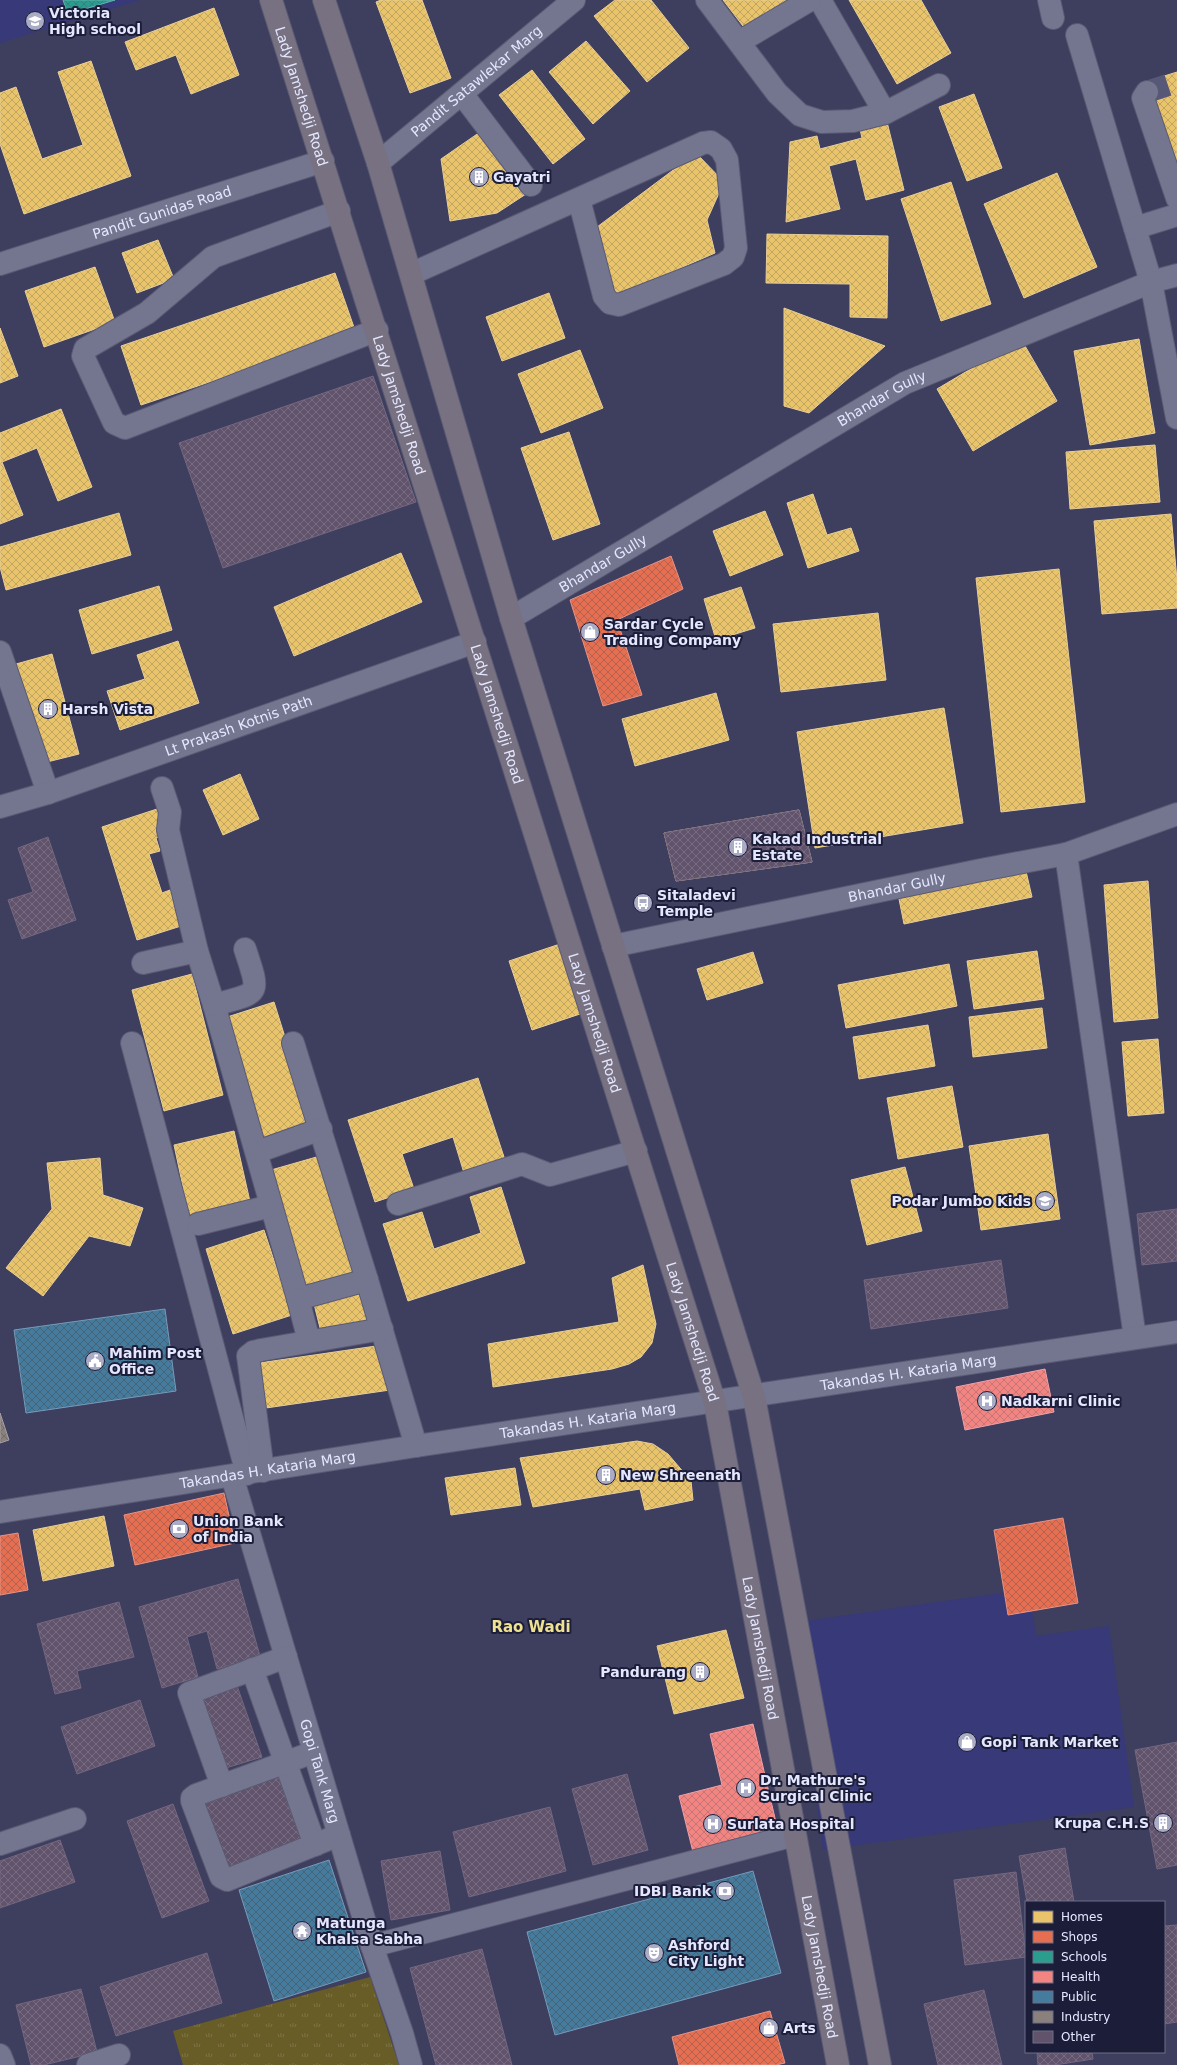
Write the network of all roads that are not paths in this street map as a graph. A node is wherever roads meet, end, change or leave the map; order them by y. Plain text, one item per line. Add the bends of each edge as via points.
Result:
1 (271, 0) edge
2 (324, 0) edge
3 (574, 0) edge
4 (707, 0) edge
5 (810, 0) edge
6 (820, 0) edge
7 (1076, 35) dead end
8 (739, 42) junction
9 (939, 85) dead end
10 (1147, 92) dead end
11 (462, 94) junction
12 (885, 113) junction
13 (323, 161) junction
14 (378, 163) junction
15 (531, 186) dead end
16 (1177, 198) edge
17 (579, 199) junction
18 (339, 211) junction
19 (1177, 215) edge
20 (1135, 228) junction
21 (0, 264) edge
22 (411, 274) junction
23 (1177, 275) edge
24 (1151, 282) junction
25 (377, 330) junction
26 (1177, 418) edge
27 (511, 618) junction
28 (475, 642) junction
29 (2, 663) edge
30 (162, 788) dead end
31 (48, 793) junction
32 (0, 807) edge
33 (1177, 814) edge
34 (1066, 854) junction
35 (613, 946) junction
36 (245, 949) dead end
37 (197, 951) junction
38 (143, 963) dead end
39 (214, 1005) junction
40 (132, 1043) dead end
41 (293, 1044) dead end
42 (321, 1129) junction
43 (636, 1151) junction
44 (257, 1152) junction
45 (398, 1204) dead end
46 (271, 1206) junction
47 (198, 1224) dead end
48 (367, 1280) junction
49 (298, 1299) junction
50 (382, 1329) junction
51 (1177, 1332) edge
52 (1135, 1338) junction
53 (309, 1341) junction
54 (754, 1397) junction
55 (715, 1403) junction
56 (416, 1446) junction
57 (247, 1474) junction
58 (0, 1512) edge
59 (286, 1658) junction
60 (252, 1670) junction
61 (314, 1752) junction
62 (285, 1763) junction
63 (222, 1786) junction
64 (76, 1819) dead end
65 (339, 1835) junction
66 (796, 1835) junction
67 (0, 1844) edge
68 (315, 1845) junction
69 (372, 1946) junction
70 (119, 2055) dead end
71 (0, 2056) edge
72 (4, 2065) edge
73 (88, 2065) edge
74 (410, 2065) edge
75 (838, 2065) edge
76 (880, 2065) edge

1 - 13 main road, Lady Jamshedji Road
2 - 14 main road
3 - 11 street, Pandit Satawlekar Marg
4 - 8 street
5 - 8 street
6 - 12 street
7 - 20 street
8 - 12 street via 777,93 800,115 822,122 853,121
9 - 12 street
10 - 16 street via 1143,98
11 - 14 street, Pandit Satawlekar Marg
11 - 15 street
13 - 18 main road, Lady Jamshedji Road
13 - 21 street, Pandit Gunidas Road
14 - 22 main road
17 - 17 street via 702,143 711,142 721,149 726,160 736,248 734,257 724,264 619,305 610,303 604,296
17 - 22 street
18 - 25 main road, Lady Jamshedji Road
18 - 25 street via 213,257 147,313 85,349 83,356 114,423 125,428
19 - 20 street
20 - 24 street
22 - 27 main road
23 - 24 street, Bhandar Gully
24 - 26 street
24 - 27 street, Bhandar Gully via 905,383
25 - 28 main road, Lady Jamshedji Road
27 - 35 main road
28 - 31 street, Lt Prakash Kotnis Path
28 - 43 main road, Lady Jamshedji Road
29 - 31 street
30 - 37 street via 170,812 168,830
31 - 32 street, Lt Prakash Kotnis Path
33 - 34 street, Bhandar Gully
34 - 35 street, Bhandar Gully
34 - 52 street
35 - 54 main road
36 - 39 street via 256,981 254,991 249,995
37 - 38 street
37 - 39 street
39 - 44 street
40 - 57 street
41 - 42 street
42 - 44 street
42 - 48 street
43 - 45 street via 550,1175 522,1164
43 - 55 main road, Lady Jamshedji Road
44 - 46 street
46 - 47 street
46 - 49 street
48 - 49 street
48 - 50 street
49 - 53 street
50 - 53 street
50 - 56 street
51 - 52 street, Takandas H. Kataria Marg
52 - 54 street, Takandas H. Kataria Marg
53 - 57 street via 253,1352 248,1356
54 - 55 street, Takandas H. Kataria Marg
54 - 76 main road
55 - 56 street, Takandas H. Kataria Marg
55 - 66 main road, Lady Jamshedji Road
56 - 57 street, Takandas H. Kataria Marg
57 - 58 street, Takandas H. Kataria Marg
57 - 59 street, Gopi Tank Marg
59 - 60 street
59 - 61 street, Gopi Tank Marg
60 - 62 street
60 - 63 street via 189,1693
61 - 62 street
61 - 65 street, Gopi Tank Marg
62 - 63 street
62 - 68 street
63 - 68 street via 192,1798 221,1877 224,1879
64 - 67 street
65 - 68 street
65 - 69 street, Gopi Tank Marg
66 - 69 street
66 - 75 main road, Lady Jamshedji Road
69 - 74 street, Gopi Tank Marg via 402,2033
70 - 73 street
71 - 72 street

